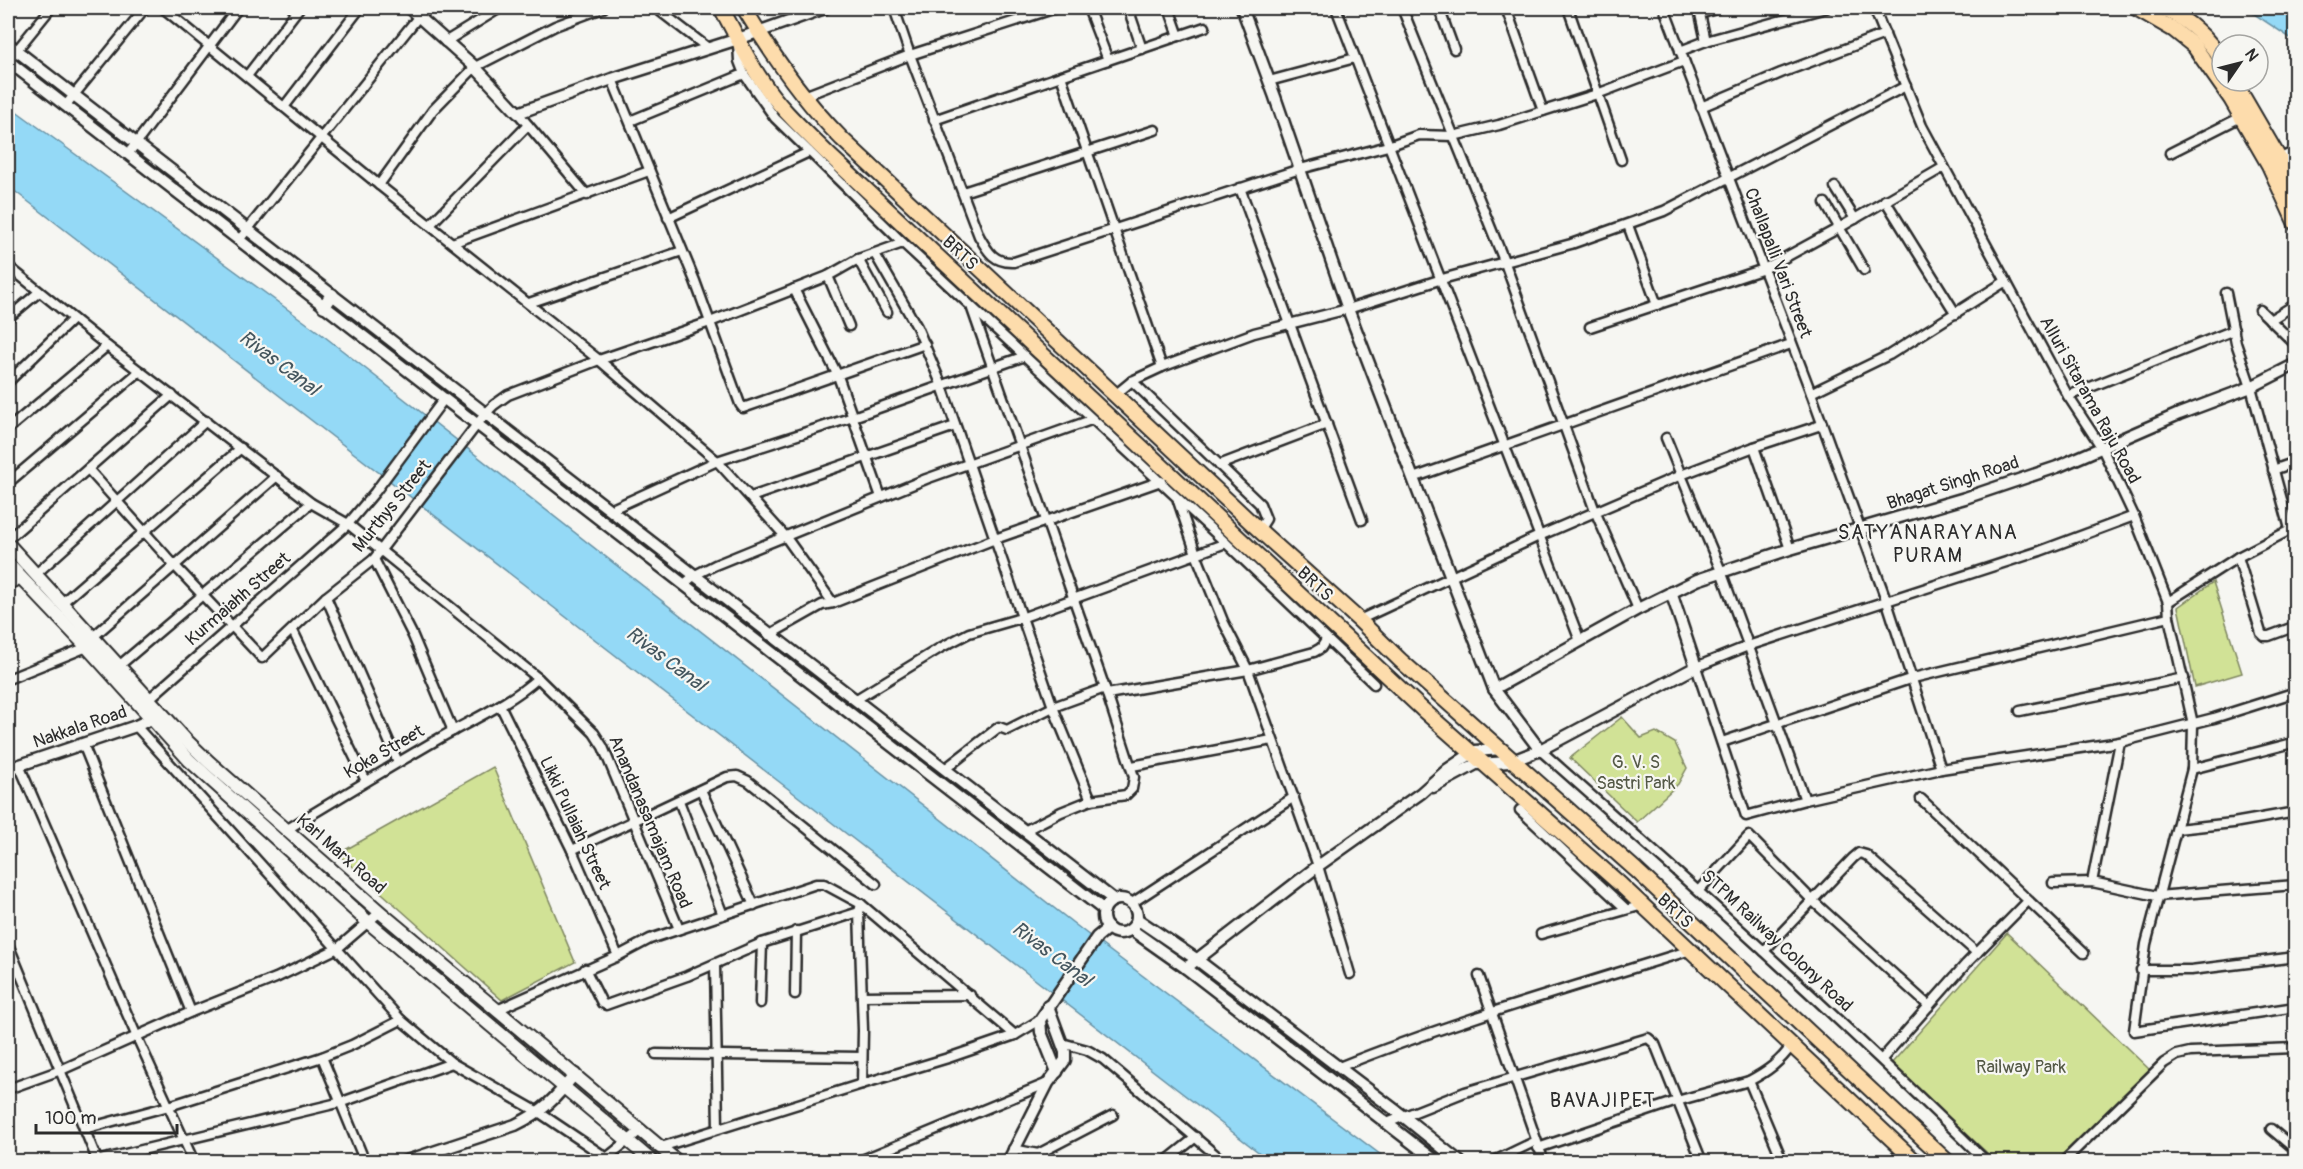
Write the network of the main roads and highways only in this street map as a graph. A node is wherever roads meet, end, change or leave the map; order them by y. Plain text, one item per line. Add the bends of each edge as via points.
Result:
1 (721, 8) edge
2 (744, 8) edge
3 (2136, 8) edge
4 (2164, 8) edge
5 (2210, 45) edge
6 (2240, 93) edge
7 (2274, 162) junction
8 (2295, 194) edge
9 (2295, 224) edge
10 (332, 295) road end
11 (324, 306) road end
12 (8, 544) edge
13 (8, 564) edge
14 (90, 642) junction
15 (1912, 1158) edge
16 (653, 1161) edge
17 (678, 1161) edge
18 (1948, 1161) edge

1 - 15 main road, BRTS via 777,101 828,154
2 - 18 main road via 804,96 842,138 1259,530 1636,870
3 - 7 main road via 2194,46
4 - 5 main road via 2188,22
6 - 7 main road
7 - 8 main road
7 - 9 main road
10 - 11 main road
12 - 14 main road, Karl Marx Road via 63,602
13 - 14 main road, Karl Marx Road
14 - 16 main road, Karl Marx Road via 150,719 189,760 369,923
14 - 17 main road, Karl Marx Road via 120,665 208,762 380,912

